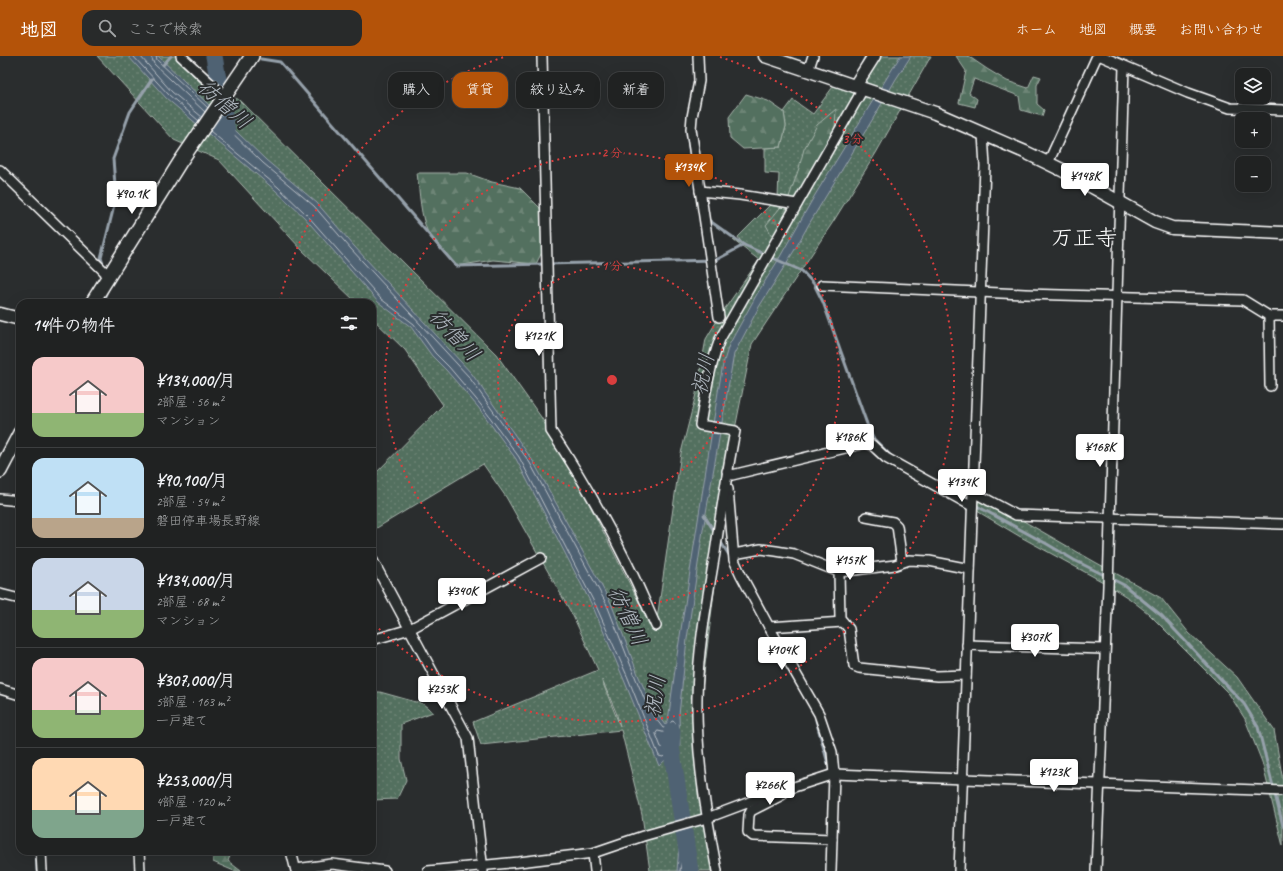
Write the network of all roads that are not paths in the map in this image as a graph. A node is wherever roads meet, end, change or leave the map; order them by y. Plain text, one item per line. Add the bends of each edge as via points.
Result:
1 (181, 56) edge
2 (252, 56) edge
3 (542, 56) edge
4 (698, 56) edge
5 (765, 56) edge
6 (813, 56) edge
7 (874, 56) edge
8 (1097, 56) edge
9 (1101, 56) edge
10 (1114, 59) edge
11 (1124, 66) junction
12 (808, 71) junction
13 (863, 89) junction
14 (224, 96) junction
15 (1283, 110) edge
16 (983, 134) junction
17 (1048, 163) junction
18 (0, 170) edge
19 (700, 191) junction
20 (1121, 202) junction
21 (797, 204) junction
22 (1283, 233) edge
23 (109, 276) junction
24 (822, 285) dead end
25 (980, 291) junction
26 (1117, 296) junction
27 (95, 299) edge
28 (0, 314) edge
29 (1269, 316) junction
30 (1283, 316) edge
31 (719, 317) dead end
32 (16, 318) edge
33 (1270, 386) dead end
34 (16, 441) edge
35 (0, 471) edge
36 (727, 473) junction
37 (972, 492) junction
38 (0, 499) edge
39 (16, 501) edge
40 (972, 506) junction
41 (866, 517) dead end
42 (1109, 518) junction
43 (1283, 524) edge
44 (734, 554) junction
45 (541, 558) dead end
46 (902, 562) junction
47 (376, 567) edge
48 (970, 569) junction
49 (839, 572) junction
50 (0, 594) edge
51 (16, 598) edge
52 (843, 622) junction
53 (656, 626) dead end
54 (769, 627) junction
55 (410, 629) junction
56 (376, 639) edge
57 (967, 645) junction
58 (1104, 649) junction
59 (966, 675) junction
60 (0, 689) edge
61 (16, 693) edge
62 (832, 775) junction
63 (962, 778) junction
64 (1099, 784) junction
65 (791, 788) junction
66 (1277, 790) edge
67 (707, 818) junction
68 (829, 838) junction
69 (593, 853) junction
70 (41, 855) edge
71 (140, 855) edge
72 (292, 855) edge
73 (484, 868) edge
74 (296, 870) edge
75 (42, 871) edge
76 (140, 871) edge
77 (385, 871) edge
78 (428, 871) edge
79 (595, 871) edge
80 (717, 871) edge
81 (831, 871) edge
82 (959, 871) edge
83 (1096, 871) edge

1 - 14 street
2 - 14 main road
3 - 53 street via 552,431 575,466 630,568
4 - 19 street via 699,81 691,129
5 - 12 street
6 - 12 street
7 - 13 street
8 - 17 street
9 - 10 street
10 - 11 street
11 - 15 street via 1230,108
11 - 20 street
12 - 13 street
13 - 16 street via 935,113
13 - 21 street
14 - 23 main road
16 - 17 street
16 - 25 street via 985,166
17 - 20 street
18 - 23 street
19 - 21 street
19 - 31 street
20 - 22 street via 1155,222 1172,228
20 - 26 street
21 - 36 street via 720,338 713,358 700,425 735,431
23 - 27 main road
24 - 25 street
25 - 26 street
25 - 37 street
26 - 29 street via 1243,300
26 - 42 street
28 - 32 street
29 - 30 street
29 - 33 street
34 - 35 main road
36 - 40 street via 732,475 866,443 886,458
36 - 44 street
36 - 67 street via 698,660 698,739
37 - 40 street
37 - 42 street via 1016,515
38 - 39 street
40 - 48 street
41 - 46 street via 894,522 897,526
42 - 43 street
42 - 58 street
44 - 49 street via 761,549 794,554
44 - 54 street via 741,575
45 - 55 street
46 - 48 street via 929,561
46 - 49 street
47 - 55 street
48 - 57 street
49 - 52 street via 840,618
50 - 51 street
52 - 54 street
52 - 59 street via 849,629 854,666 937,676
54 - 62 street via 819,714 832,752
55 - 56 street
55 - 73 street via 468,738
57 - 58 street
57 - 59 street
58 - 64 street
59 - 63 street
60 - 61 street
62 - 63 street
62 - 65 street
62 - 68 street
63 - 64 street
63 - 82 street
64 - 66 street
64 - 83 street
65 - 67 street
65 - 68 street via 785,794 751,811 748,832 753,836
67 - 69 street
67 - 80 street
68 - 81 street
69 - 73 street
69 - 79 street
70 - 75 street
71 - 76 street
72 - 74 street
73 - 78 street
74 - 77 street via 332,864

